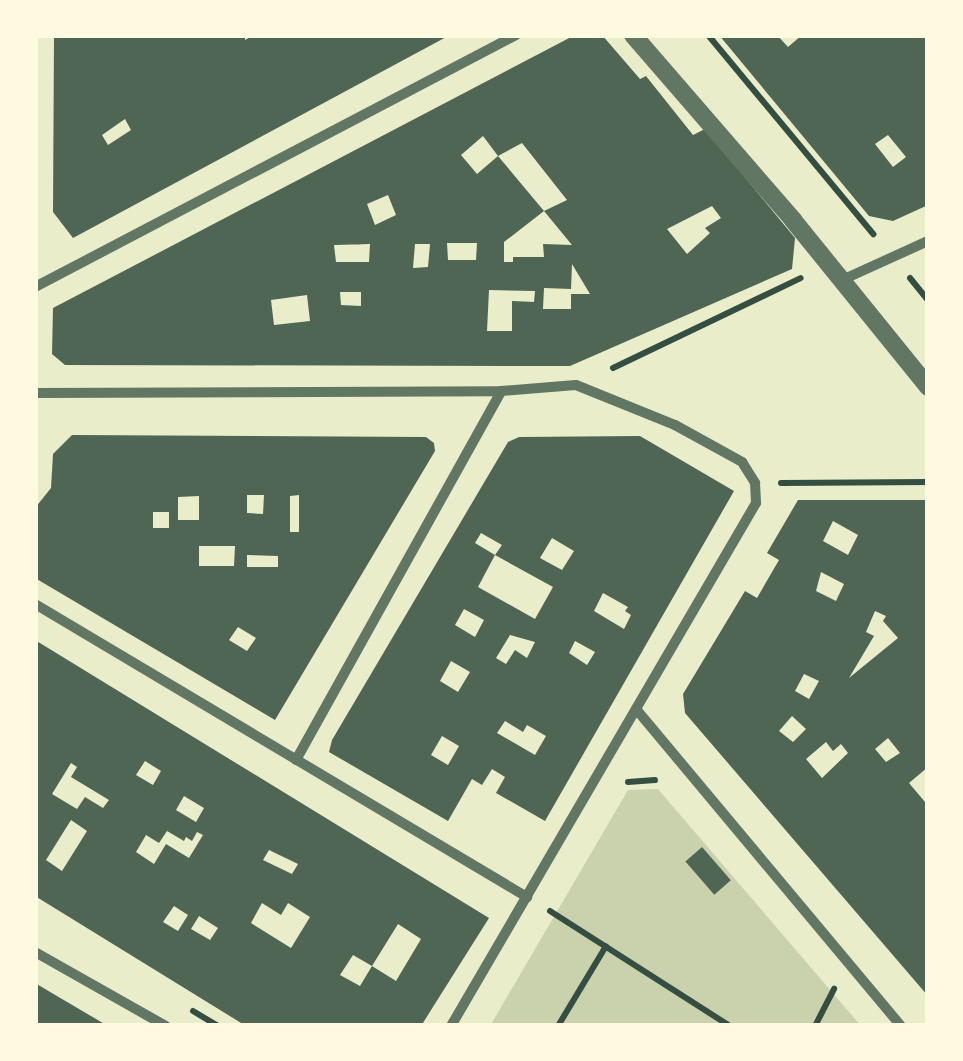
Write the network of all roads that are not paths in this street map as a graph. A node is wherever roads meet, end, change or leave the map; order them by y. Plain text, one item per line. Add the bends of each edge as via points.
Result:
1 (516, 35) edge
2 (633, 35) edge
3 (928, 241) edge
4 (842, 280) junction
5 (35, 288) edge
6 (928, 387) edge
7 (501, 391) junction
8 (35, 392) edge
9 (35, 604) edge
10 (636, 709) junction
11 (296, 760) junction
12 (526, 897) junction
13 (35, 952) edge
14 (166, 1026) edge
15 (452, 1026) edge
16 (901, 1026) edge

1 - 5 street
2 - 4 street
3 - 4 street
4 - 6 street
7 - 8 street
7 - 10 street via 576,385 742,462 755,483 756,504
7 - 11 street
9 - 11 street
10 - 12 street
10 - 16 street
11 - 12 street
12 - 15 street
13 - 14 street

